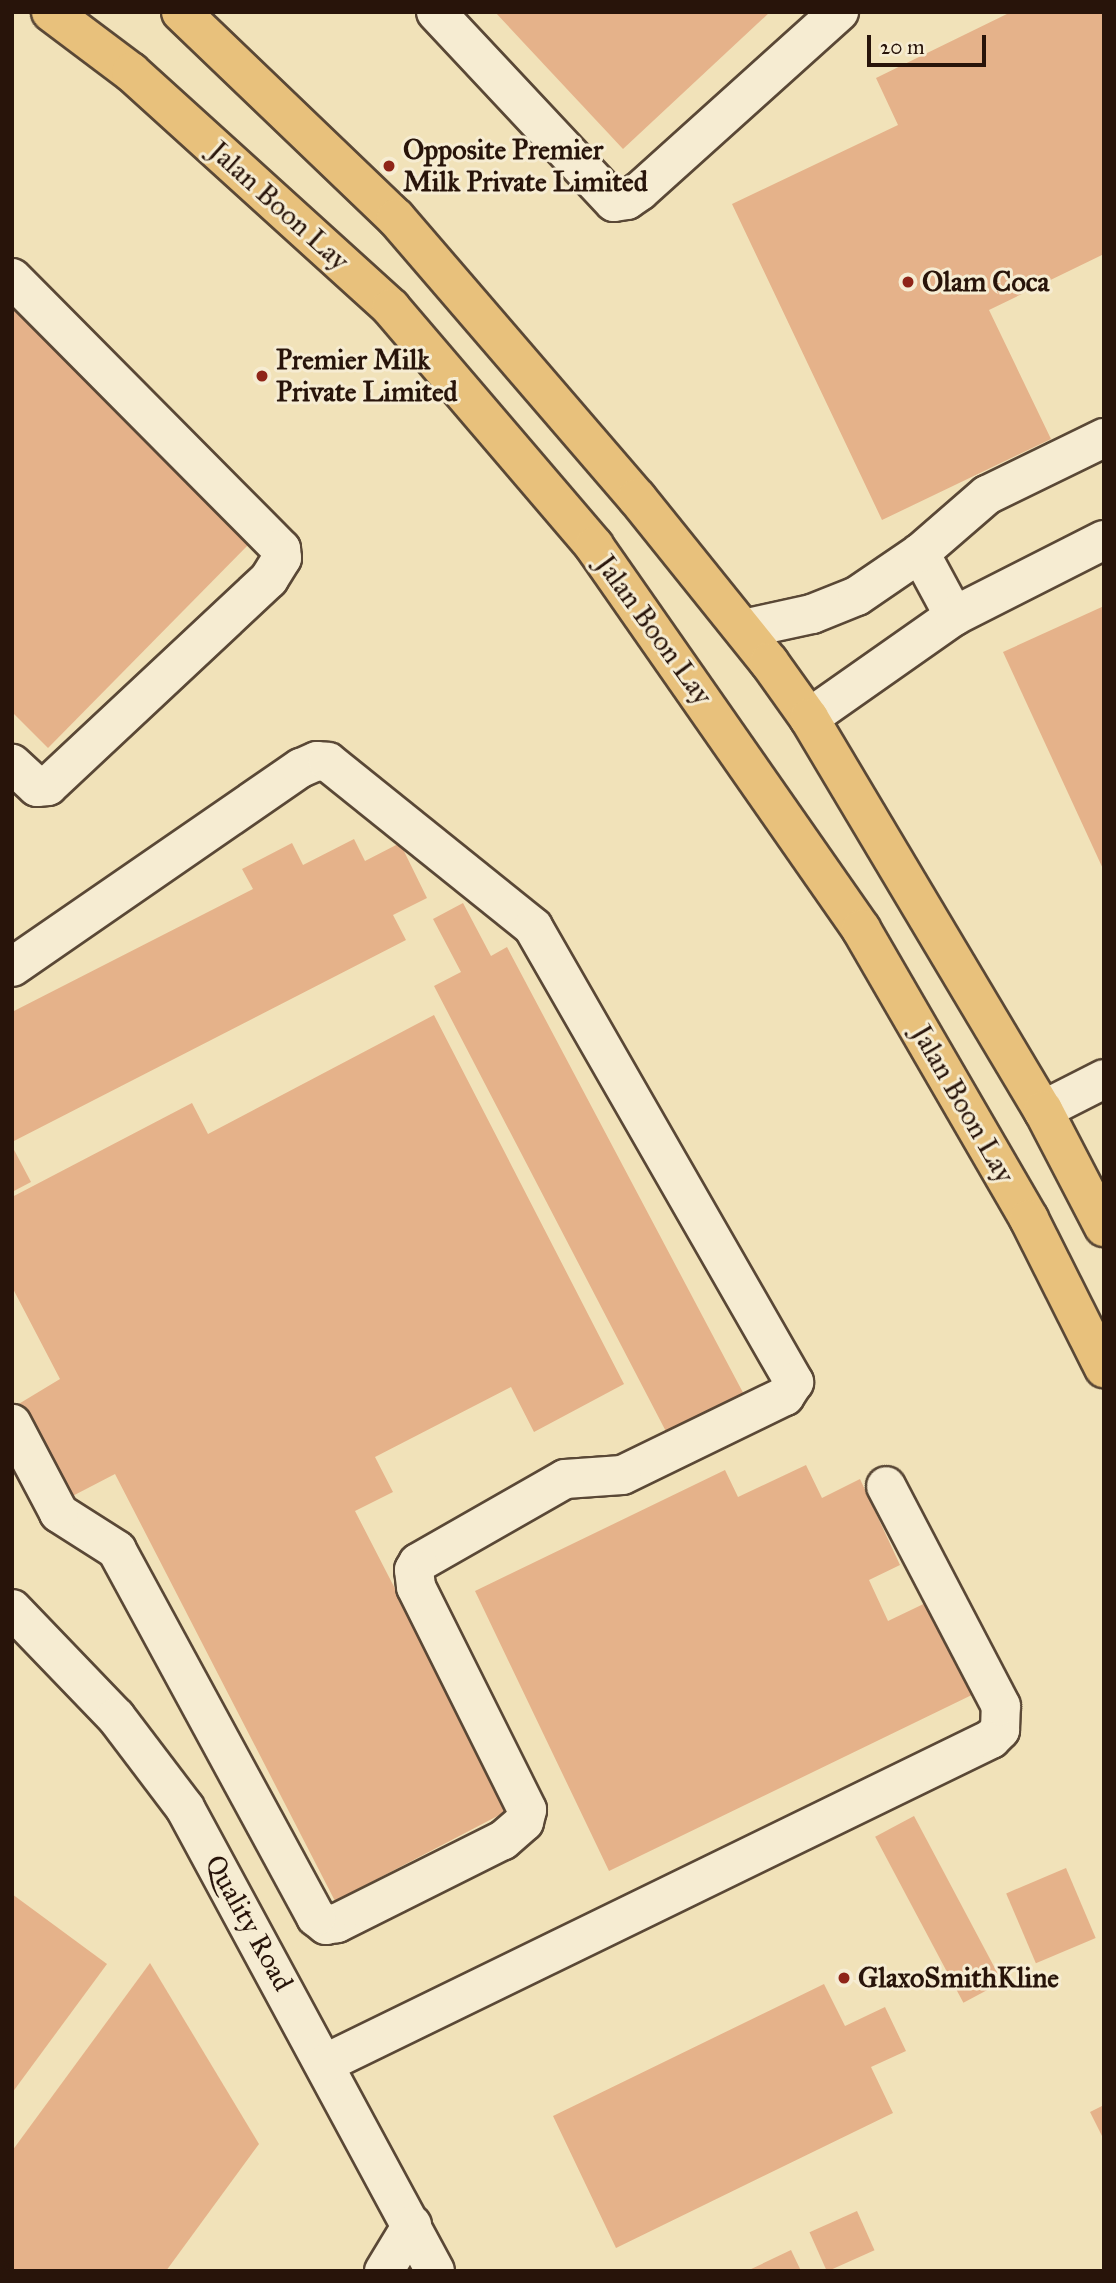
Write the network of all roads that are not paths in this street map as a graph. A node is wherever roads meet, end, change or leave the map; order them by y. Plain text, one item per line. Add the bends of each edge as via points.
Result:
1 (51, 12) edge
2 (181, 12) edge
3 (436, 12) edge
4 (839, 12) edge
5 (12, 278) edge
6 (1104, 438) edge
7 (1104, 540) edge
8 (920, 553) junction
9 (954, 616) junction
10 (743, 629) junction
11 (810, 718) junction
12 (12, 764) edge
13 (12, 967) edge
14 (1104, 1079) edge
15 (1043, 1110) junction
16 (1104, 1227) edge
17 (1104, 1368) edge
18 (12, 1424) edge
19 (886, 1486) dead end
20 (12, 1609) edge
21 (326, 2063) junction
22 (412, 2225) junction
23 (384, 2271) edge
24 (435, 2271) edge

1 - 17 main road, Jalan Boon Lay via 131,72 391,308 593,546 640,607 861,929 1029,1219
2 - 10 main road via 396,218
3 - 4 street via 614,202 640,191
5 - 12 street via 281,549 282,558 268,579 48,786 37,787
6 - 8 street via 988,495
7 - 9 street
8 - 9 street
8 - 10 street via 857,596 811,614
9 - 11 street
10 - 11 main road
11 - 15 main road
13 - 18 street via 301,768 328,762 533,928 794,1382 785,1396 622,1475 565,1479 418,1563 416,1587 527,1810 524,1822 503,1840 326,1925 316,1917 117,1550 59,1513
14 - 15 street
15 - 16 main road
19 - 21 street via 1001,1706 1000,1730 991,1739
20 - 21 street, Quality Road via 116,1717 185,1808
21 - 22 street, Quality Road
22 - 23 street
22 - 24 street, Quality Road

